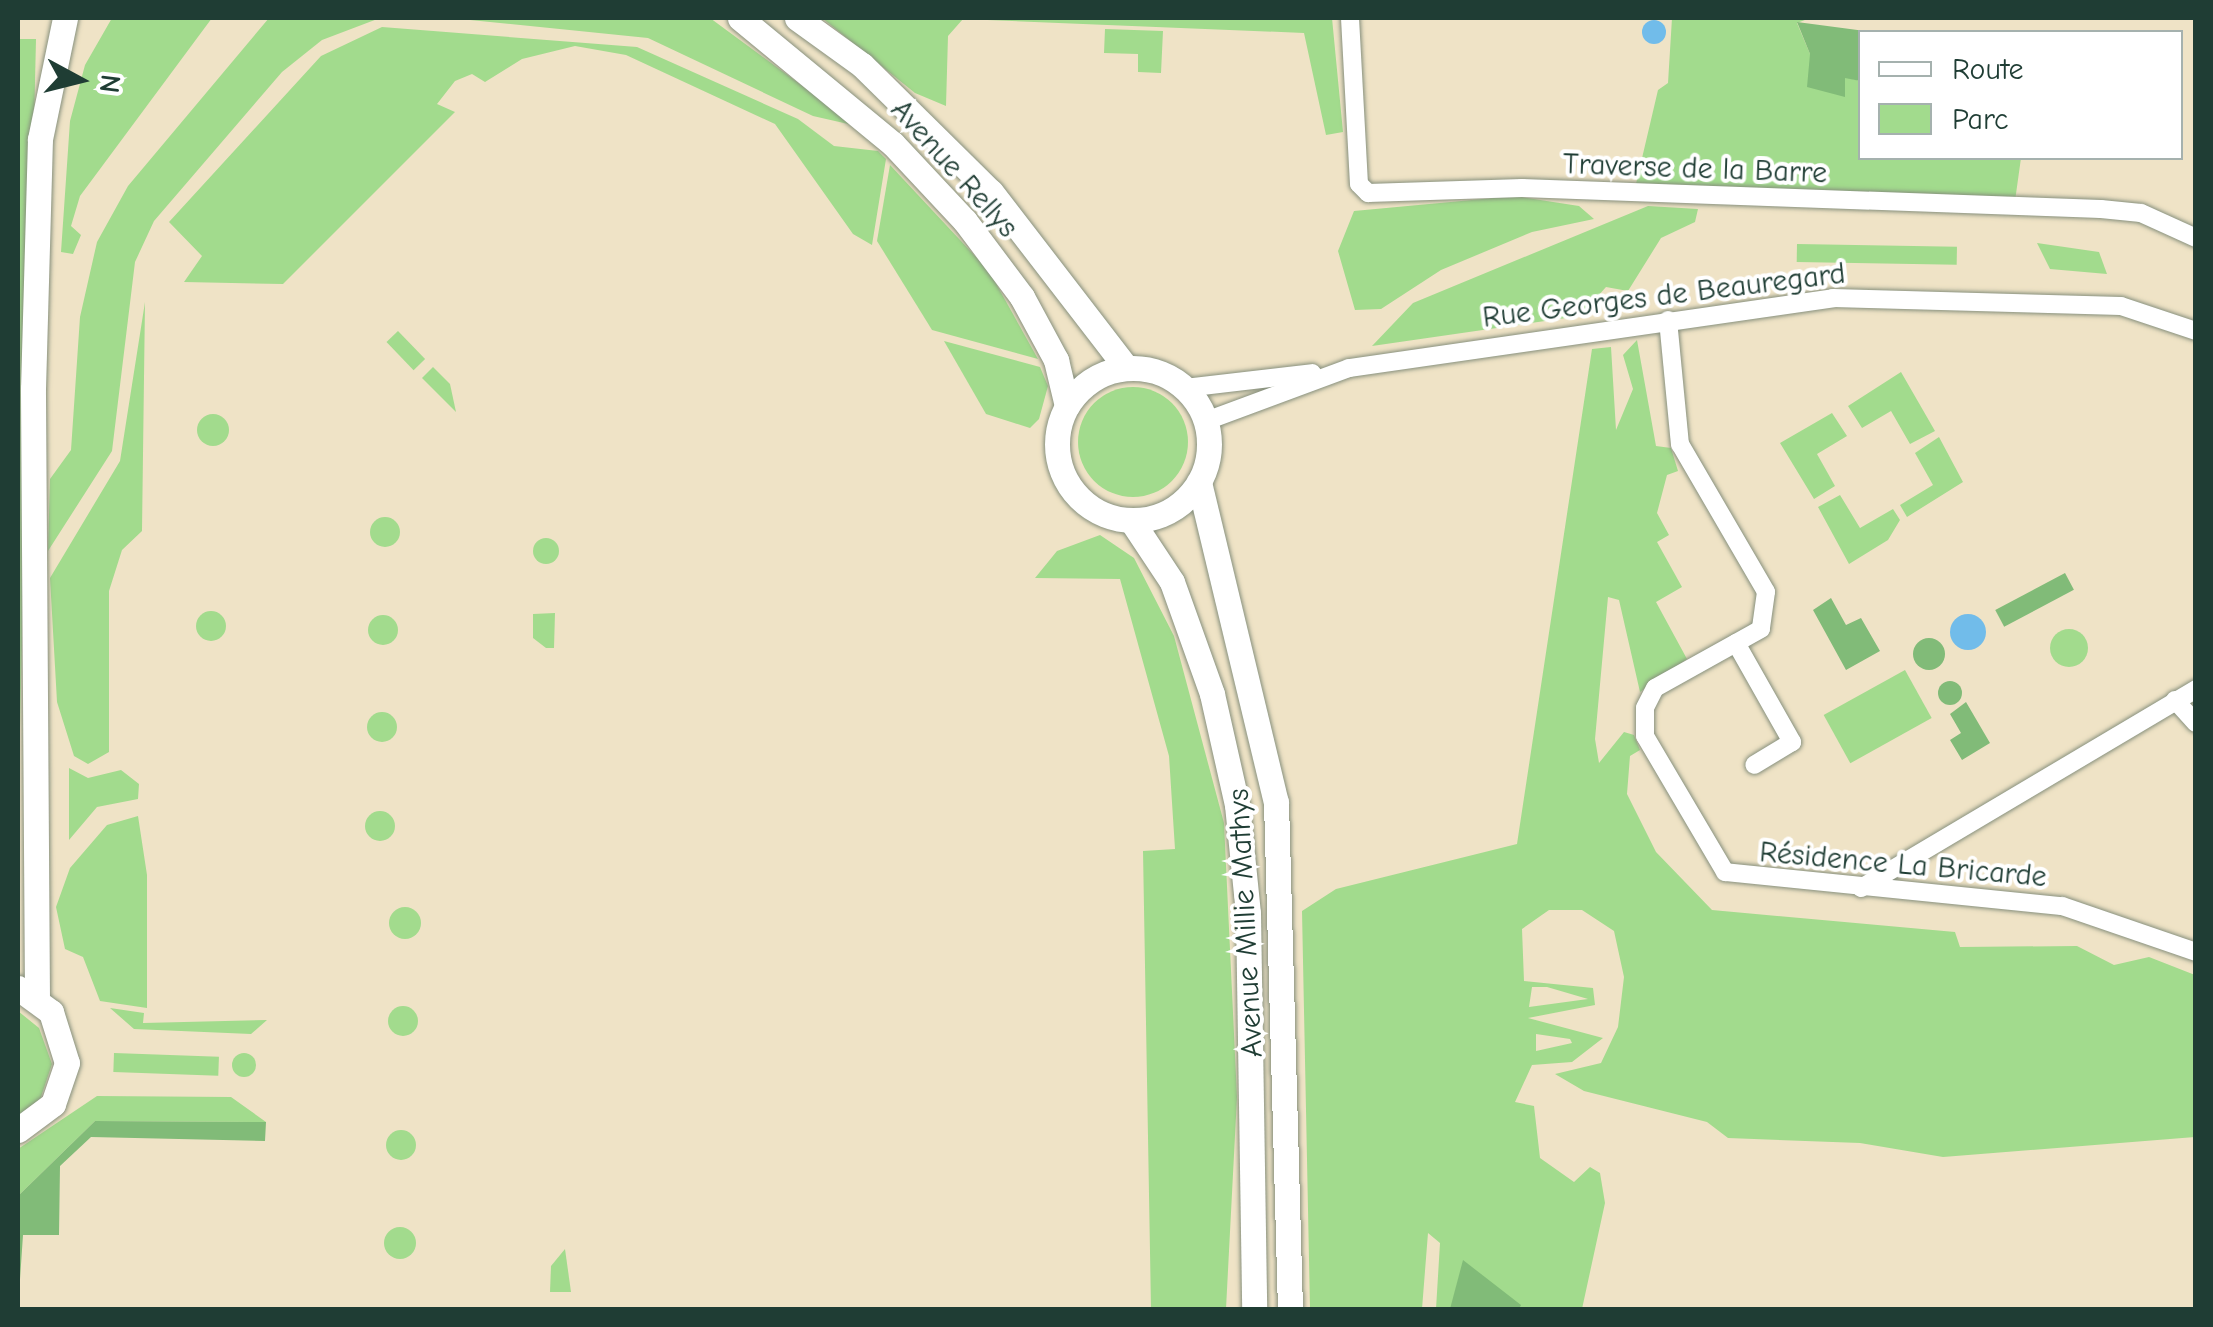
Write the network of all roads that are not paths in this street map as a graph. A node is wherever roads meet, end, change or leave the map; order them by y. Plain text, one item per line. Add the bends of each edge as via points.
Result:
1 (65, 18) edge
2 (740, 18) edge
3 (797, 18) edge
4 (1350, 18) edge
5 (2196, 238) edge
6 (1668, 320) junction
7 (2196, 331) edge
8 (1126, 368) junction
9 (1338, 370) junction
10 (1185, 388) junction
11 (1067, 406) junction
12 (1206, 421) junction
13 (1199, 482) junction
14 (1131, 520) junction
15 (1736, 643) junction
16 (2196, 689) edge
17 (2176, 700) junction
18 (2196, 723) edge
19 (1754, 765) dead end
20 (1861, 888) junction
21 (2196, 952) edge
22 (28, 993) edge
23 (18, 1130) edge
24 (1254, 1310) edge
25 (1290, 1310) edge

1 - 22 street via 40,140
2 - 11 street, Avenue Rellys via 893,144 965,222 1022,297
3 - 8 street, Avenue Rellys via 862,64 991,192
4 - 5 street, Traverse de la Barre via 1359,184 1368,193 1522,188 2100,209 2141,213
6 - 7 street, Rue Georges de Beauregard via 1833,298 1932,297 2120,306
6 - 9 street, Rue Georges de Beauregard
6 - 15 street, Résidence La Bricarde via 1680,444 1766,592 1761,630
8 - 10 street
8 - 11 street via 1092,380
9 - 10 street
9 - 12 street, Rue Georges de Beauregard
10 - 12 street
11 - 14 street via 1057,445 1068,482 1088,506
12 - 13 street
13 - 14 street via 1170,510
13 - 25 street, Avenue Millie Mathys via 1276,802
14 - 24 street, Avenue Millie Mathys via 1178,598 1237,805 1248,913
15 - 19 street via 1792,742
15 - 20 street, Résidence La Bricarde via 1655,688 1646,736 1725,872
16 - 17 street
17 - 18 street
17 - 20 street
20 - 21 street, Résidence La Bricarde via 2062,906
22 - 23 street via 60,1027 67,1064 53,1104

